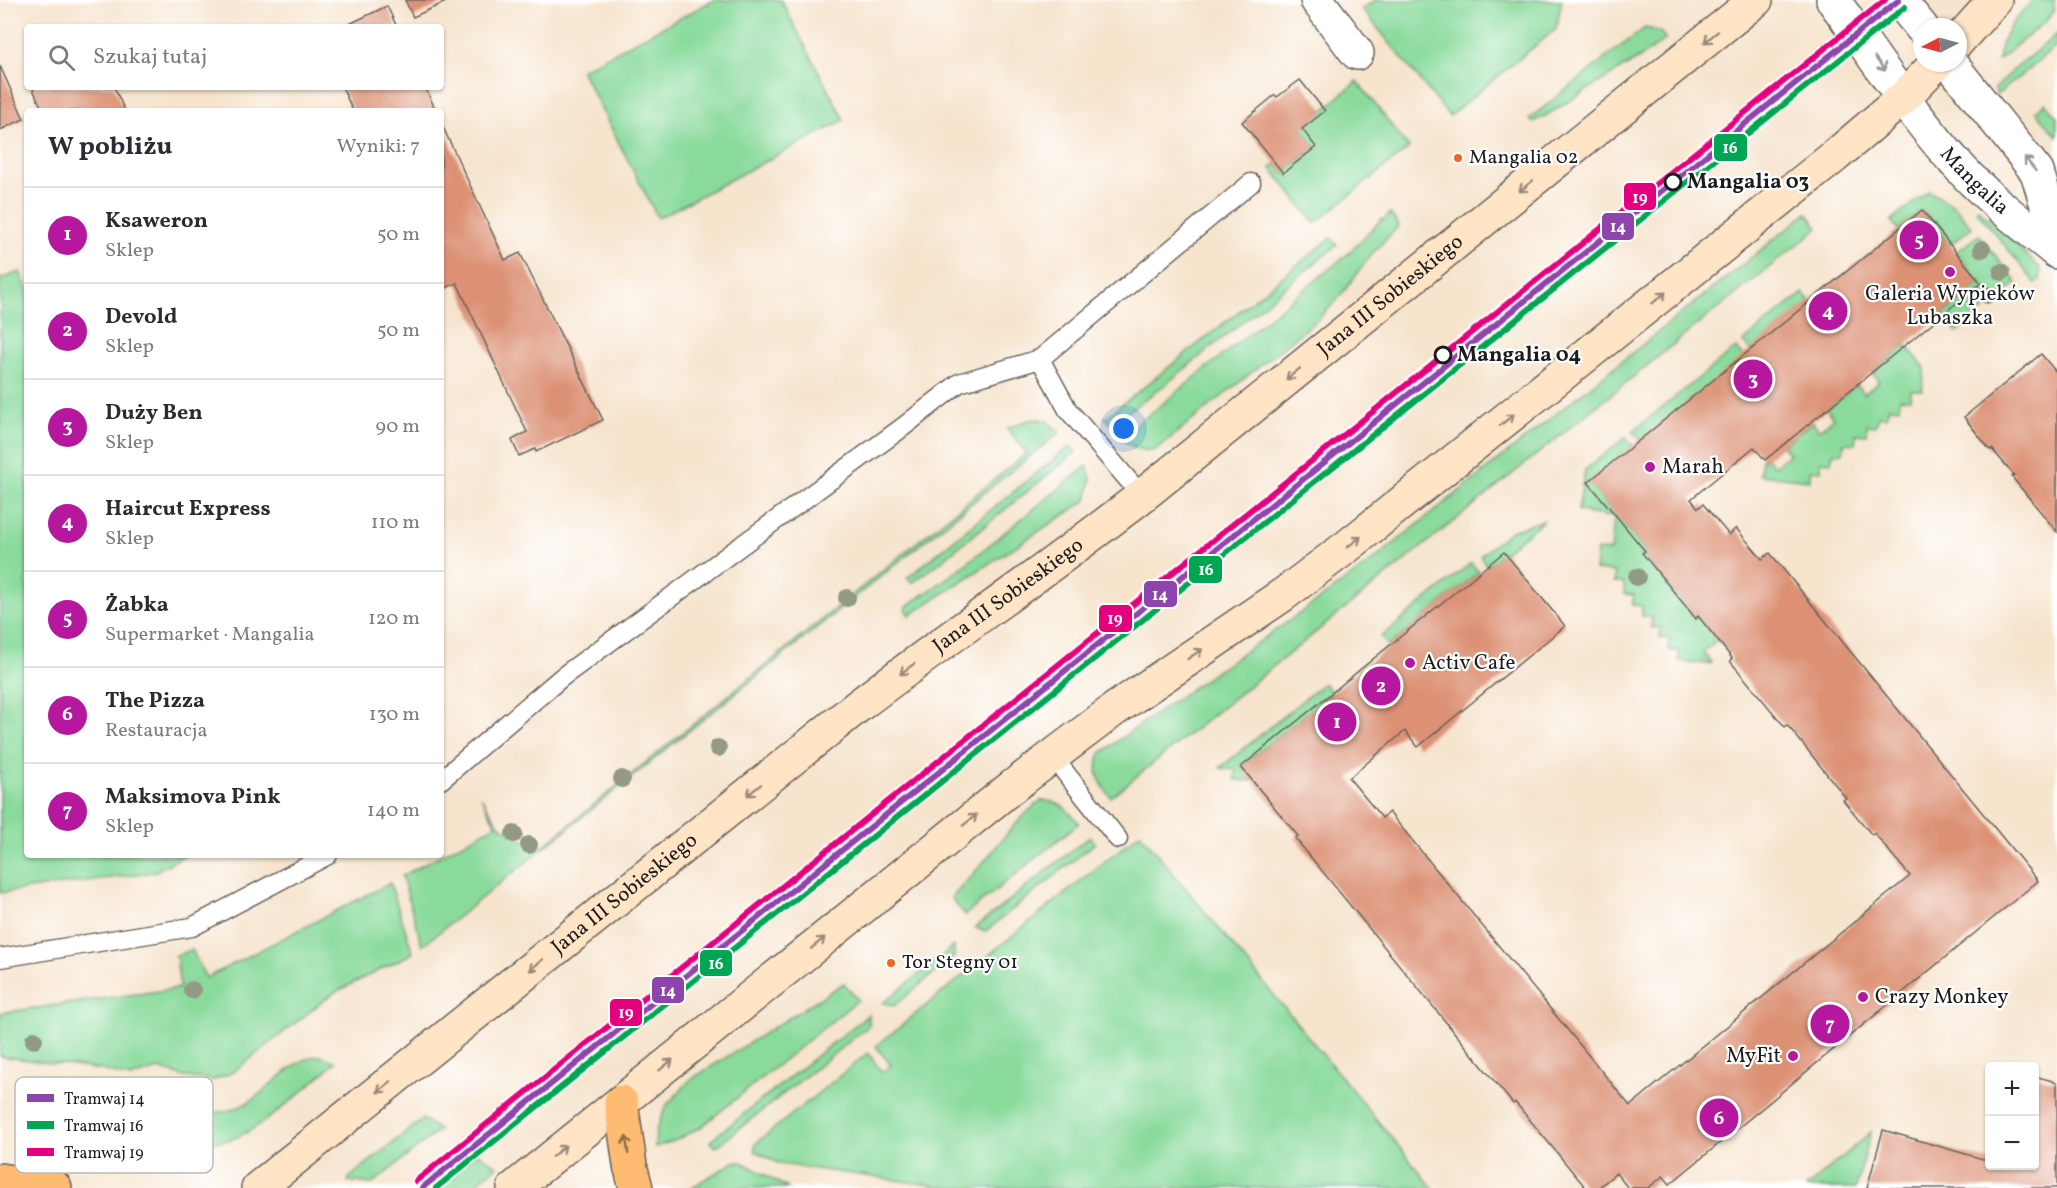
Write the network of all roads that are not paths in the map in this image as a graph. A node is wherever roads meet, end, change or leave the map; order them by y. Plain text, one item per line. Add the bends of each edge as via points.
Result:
1 (1317, 0) edge
2 (1756, 0) edge
3 (1833, 0) edge
4 (1899, 0) edge
5 (1995, 0) edge
6 (1914, 18) edge
7 (1967, 31) edge
8 (1357, 53) dead end
9 (1928, 72) edge
10 (1957, 72) edge
11 (1904, 97) junction
12 (1251, 183) dead end
13 (2057, 238) edge
14 (2057, 252) edge
15 (1040, 359) junction
16 (1142, 496) junction
17 (1052, 756) junction
18 (444, 777) edge
19 (1118, 839) dead end
20 (322, 858) edge
21 (0, 958) edge
22 (621, 1102) junction
23 (0, 1180) edge
24 (55, 1188) edge
25 (258, 1188) edge
26 (514, 1188) edge
27 (636, 1188) edge

1 - 8 street
2 -> 16 main road, Jana III Sobieskiego
3 -> 11 street, Mangalia
4 - 6 street
5 - 7 main road
9 - 11 main road
13 -> 10 street, Mangalia via 2037,172
11 - 14 street, Mangalia via 1964,172
17 -> 11 main road via 1374,527
12 - 15 lane
15 - 16 lane via 1068,410
15 - 18 lane via 959,383 562,677
16 -> 25 main road, Jana III Sobieskiego via 850,713
17 - 19 lane
22 -> 17 main road
20 - 21 lane via 192,927
26 -> 22 main road
27 -> 22 main road
23 - 24 main road

